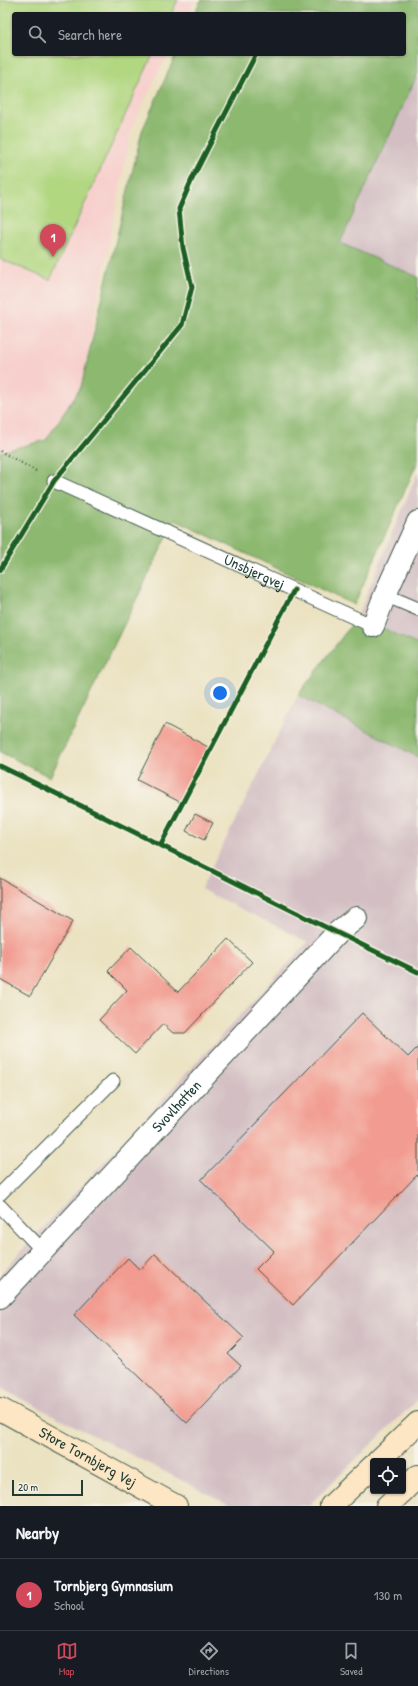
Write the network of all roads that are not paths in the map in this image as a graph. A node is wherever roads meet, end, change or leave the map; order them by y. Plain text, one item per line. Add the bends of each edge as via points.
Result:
1 (54, 481) road end
2 (418, 522) edge
3 (385, 595) junction
4 (418, 609) edge
5 (373, 626) joint
6 (356, 918) dead end
7 (113, 1080) dead end
8 (0, 1194) edge
9 (0, 1206) edge
10 (43, 1251) junction
11 (0, 1297) edge
12 (0, 1409) edge
13 (418, 1423) edge
14 (381, 1458) edge
15 (370, 1469) edge
16 (418, 1476) edge
17 (406, 1488) edge
18 (400, 1494) edge
19 (176, 1506) edge
20 (331, 1506) edge
21 (387, 1506) edge

1 - 5 lane, Unsbjergvej
2 - 3 street, Unsbjergvej
3 - 4 lane
3 - 5 street, Unsbjergvej
6 - 10 street, Svovlhatten via 337,933
7 - 8 lane
9 - 10 lane
10 - 11 street, Svovlhatten
12 - 19 street, Store Tornbjerg Vej
13 - 14 street
15 - 20 street
16 - 17 street
18 - 21 street

